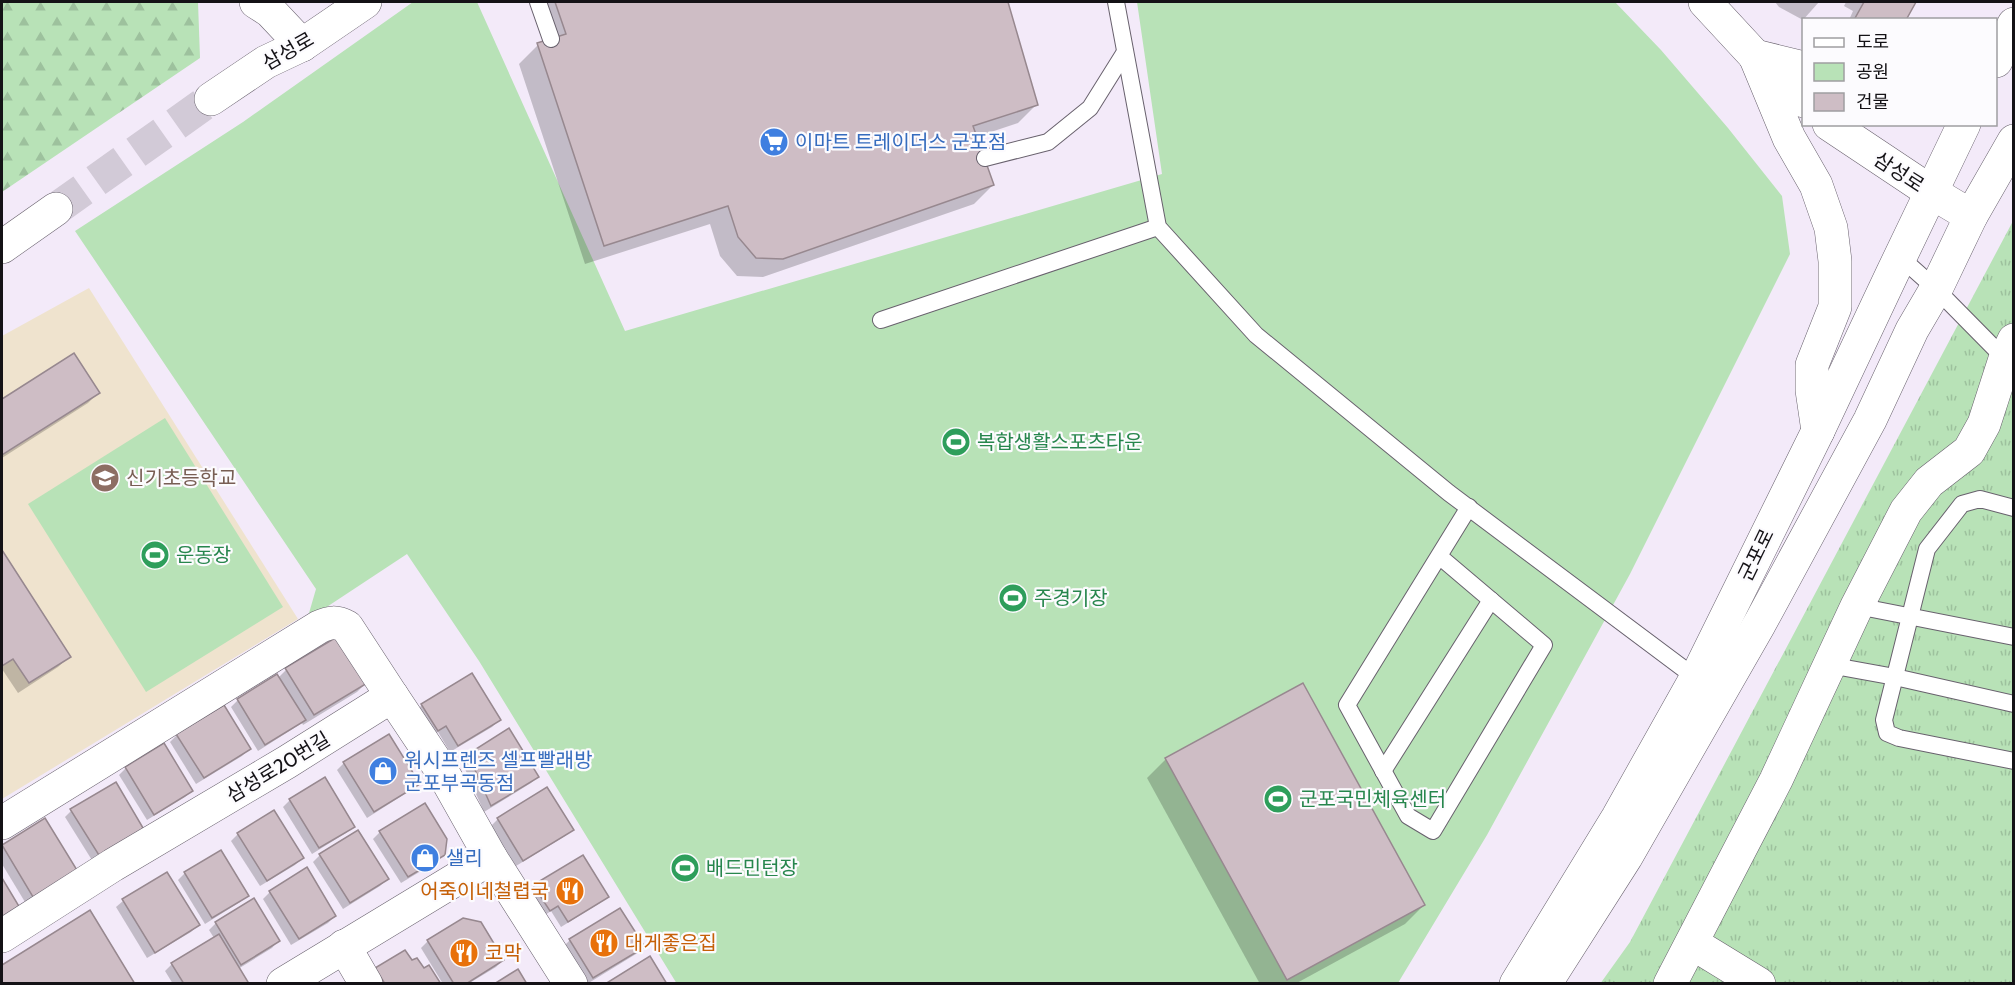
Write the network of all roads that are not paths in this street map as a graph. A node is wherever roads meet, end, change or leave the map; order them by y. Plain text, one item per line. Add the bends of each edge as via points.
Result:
1 (256, 2) edge
2 (365, 2) edge
3 (538, 2) edge
4 (1116, 2) edge
5 (1705, 2) edge
6 (2013, 2) edge
7 (1997, 20) edge
8 (2013, 24) edge
9 (551, 39) dead end
10 (302, 45) junction
11 (1125, 52) junction
12 (1755, 56) junction
13 (1997, 57) edge
14 (1802, 68) edge
15 (211, 99) tunnel mouth
16 (1802, 100) edge
17 (1832, 126) edge
18 (1963, 126) edge
19 (2013, 141) edge
20 (985, 158) dead end
21 (1931, 192) junction
22 (56, 209) tunnel mouth
23 (1971, 216) junction
24 (1158, 227) junction
25 (2, 248) edge
26 (1900, 257) junction
27 (1936, 289) junction
28 (881, 320) dead end
29 (2011, 355) edge
30 (1818, 431) junction
31 (1798, 471) junction
32 (1469, 507) junction
33 (2013, 508) edge
34 (1439, 556) junction
35 (1491, 600) junction
36 (1857, 606) junction
37 (1910, 616) junction
38 (1760, 623) junction
39 (2013, 637) edge
40 (1829, 665) junction
41 (1895, 677) junction
42 (1696, 678) junction
43 (392, 696) junction
44 (2013, 704) edge
45 (2013, 761) edge
46 (1383, 771) junction
47 (2, 823) edge
48 (1626, 857) junction
49 (491, 858) junction
50 (2, 936) edge
51 (1692, 943) junction
52 (344, 946) junction
53 (1523, 981) edge
54 (283, 984) edge
55 (366, 984) edge
56 (571, 984) edge
57 (1565, 984) edge
58 (1670, 984) edge
59 (1759, 984) edge

1 - 10 street
2 - 10 street, 삼성로
3 - 9 lane
4 - 11 lane
5 - 12 street
6 - 7 street
8 - 13 street
10 - 15 street, 삼성로 via 266,62
11 - 20 lane via 1090,108 1048,142
11 - 24 lane
12 - 14 street
12 - 16 street
12 - 30 street via 1789,138 1816,185 1831,228 1835,307 1812,364
17 - 21 street, 삼성로
18 - 21 street, 군포로
19 - 23 street, 군포로
21 - 23 street, 삼성로
21 - 26 street, 군포로
22 - 25 street
23 - 27 street, 군포로
24 - 28 lane
24 - 32 lane via 1256,335
26 - 27 lane
26 - 30 street, 군포로
27 - 29 lane
27 - 38 street, 군포로
29 - 36 street via 1969,451 1915,498
30 - 31 street, 군포로
31 - 38 street via 1809,474 1809,481 1756,592
31 - 42 street, 군포로
32 - 34 lane
32 - 42 lane
33 - 37 lane via 1980,500 1962,504 1928,549
34 - 35 lane
34 - 46 lane via 1347,705
35 - 46 lane
35 - 46 lane via 1544,645 1432,831 1408,816
36 - 37 lane
36 - 40 street
37 - 39 lane
37 - 41 lane
38 - 48 street, 군포로
40 - 41 lane
40 - 51 street via 1776,780
41 - 44 lane
41 - 45 lane via 1884,720 1887,733
42 - 53 street, 군포로
43 - 47 street via 347,627 329,622
43 - 49 street via 442,771
43 - 50 street, 삼성로20번길
48 - 53 street, 군포로
48 - 57 street, 군포로 via 1606,920
49 - 52 street
49 - 56 street
51 - 58 street
51 - 59 street
52 - 54 street
52 - 55 street

